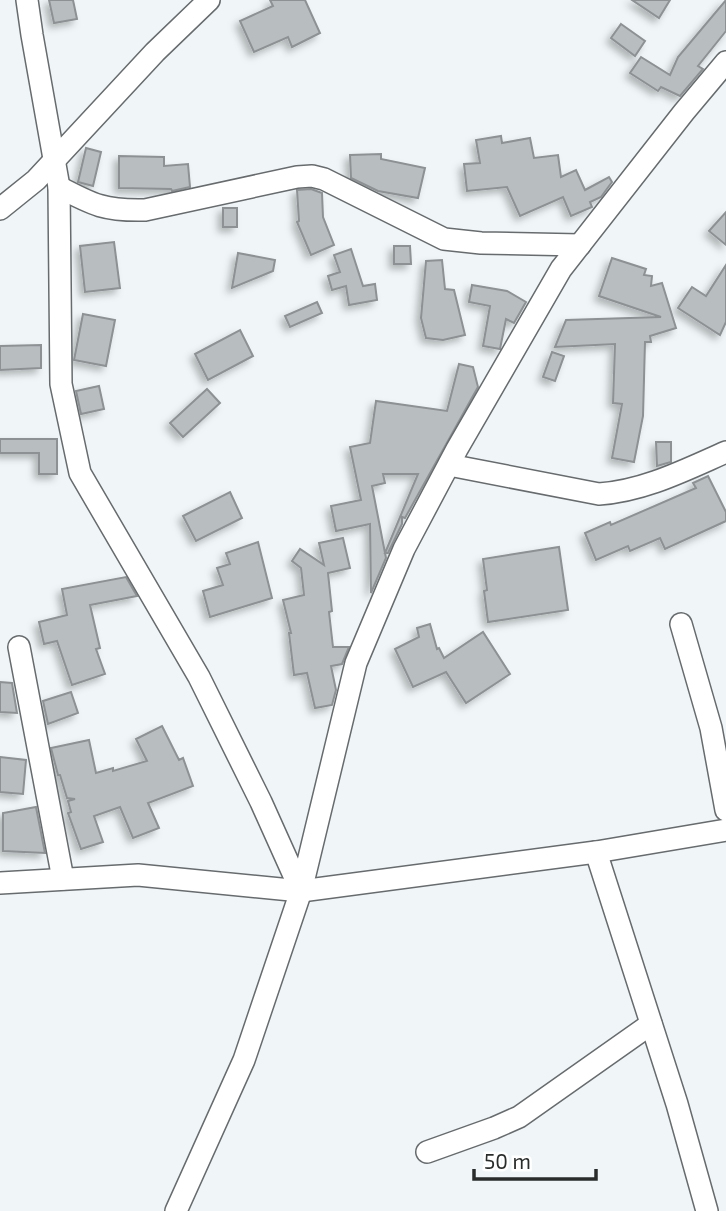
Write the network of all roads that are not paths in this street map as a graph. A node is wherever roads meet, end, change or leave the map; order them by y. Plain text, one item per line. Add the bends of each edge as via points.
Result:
1 (27, 0) edge
2 (209, 0) edge
3 (726, 62) edge
4 (54, 160) junction
5 (60, 187) junction
6 (0, 209) edge
7 (580, 245) junction
8 (726, 452) edge
9 (449, 464) junction
10 (681, 624) dead end
11 (19, 647) dead end
12 (726, 810) edge
13 (726, 830) edge
14 (596, 852) junction
15 (63, 879) junction
16 (0, 883) edge
17 (301, 891) junction
18 (651, 1024) junction
19 (426, 1152) dead end
20 (176, 1211) edge
21 (707, 1211) edge

1 - 4 street
2 - 4 street
3 - 7 street
4 - 5 street
4 - 6 street
5 - 7 street via 94,205 145,210 312,176 444,239
5 - 17 street via 61,384 80,473 199,677
7 - 9 street via 526,327
8 - 9 street via 640,488 599,494
9 - 17 street via 404,549 356,663
10 - 12 street via 711,727
11 - 15 street
13 - 14 street
14 - 17 street
14 - 18 street
15 - 16 street
15 - 17 street via 138,875
17 - 20 street via 244,1060
18 - 19 street via 519,1117
18 - 21 street

